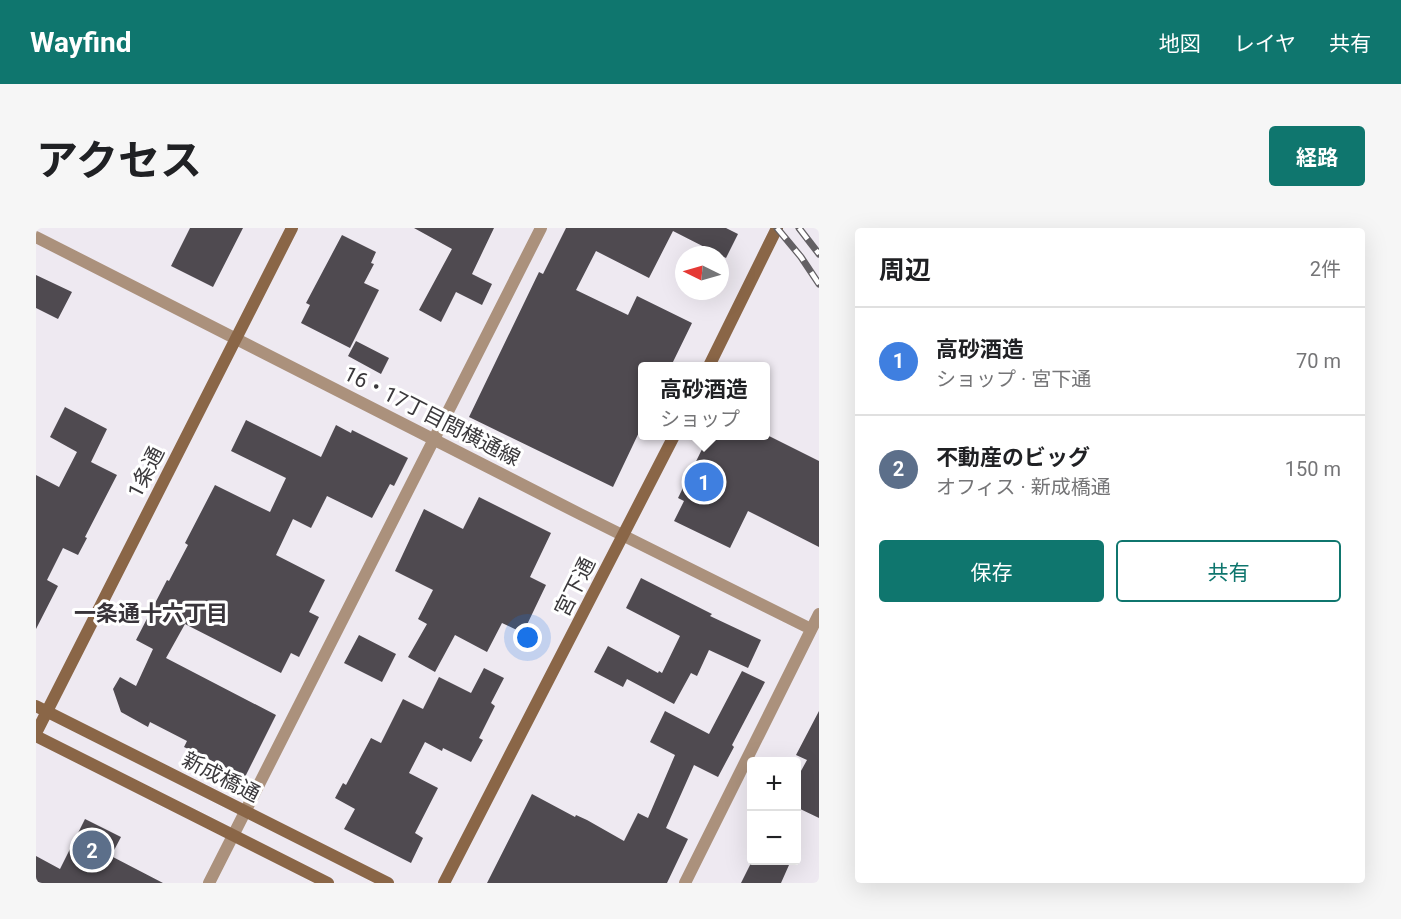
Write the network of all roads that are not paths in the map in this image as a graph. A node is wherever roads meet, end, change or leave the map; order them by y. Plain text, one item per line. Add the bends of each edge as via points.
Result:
1 (292, 228) edge
2 (541, 228) edge
3 (777, 228) edge
4 (36, 237) edge
5 (236, 338) junction
6 (711, 362) edge
7 (434, 440) junction
8 (672, 440) edge
9 (624, 535) junction
10 (819, 614) edge
11 (811, 629) junction
12 (41, 709) edge
13 (36, 734) edge
14 (246, 811) junction
15 (233, 835) junction
16 (209, 883) edge
17 (328, 883) edge
18 (388, 883) edge
19 (444, 883) edge
20 (685, 883) edge

1 - 5 street, 1条通
2 - 7 street
3 - 6 street
4 - 5 street, 16・17丁目間横通線
5 - 7 street, 16・17丁目間横通線
5 - 12 street, 1条通
7 - 9 street, 16・17丁目間横通線
7 - 14 street
8 - 9 street, 宮下通
9 - 11 street, 16・17丁目間横通線
9 - 19 street, 宮下通
10 - 11 street
11 - 20 street
12 - 13 street, 1条通
12 - 14 street, 新成橋通
13 - 15 street
14 - 15 street
14 - 18 street, 新成橋通
15 - 16 street
15 - 17 street

